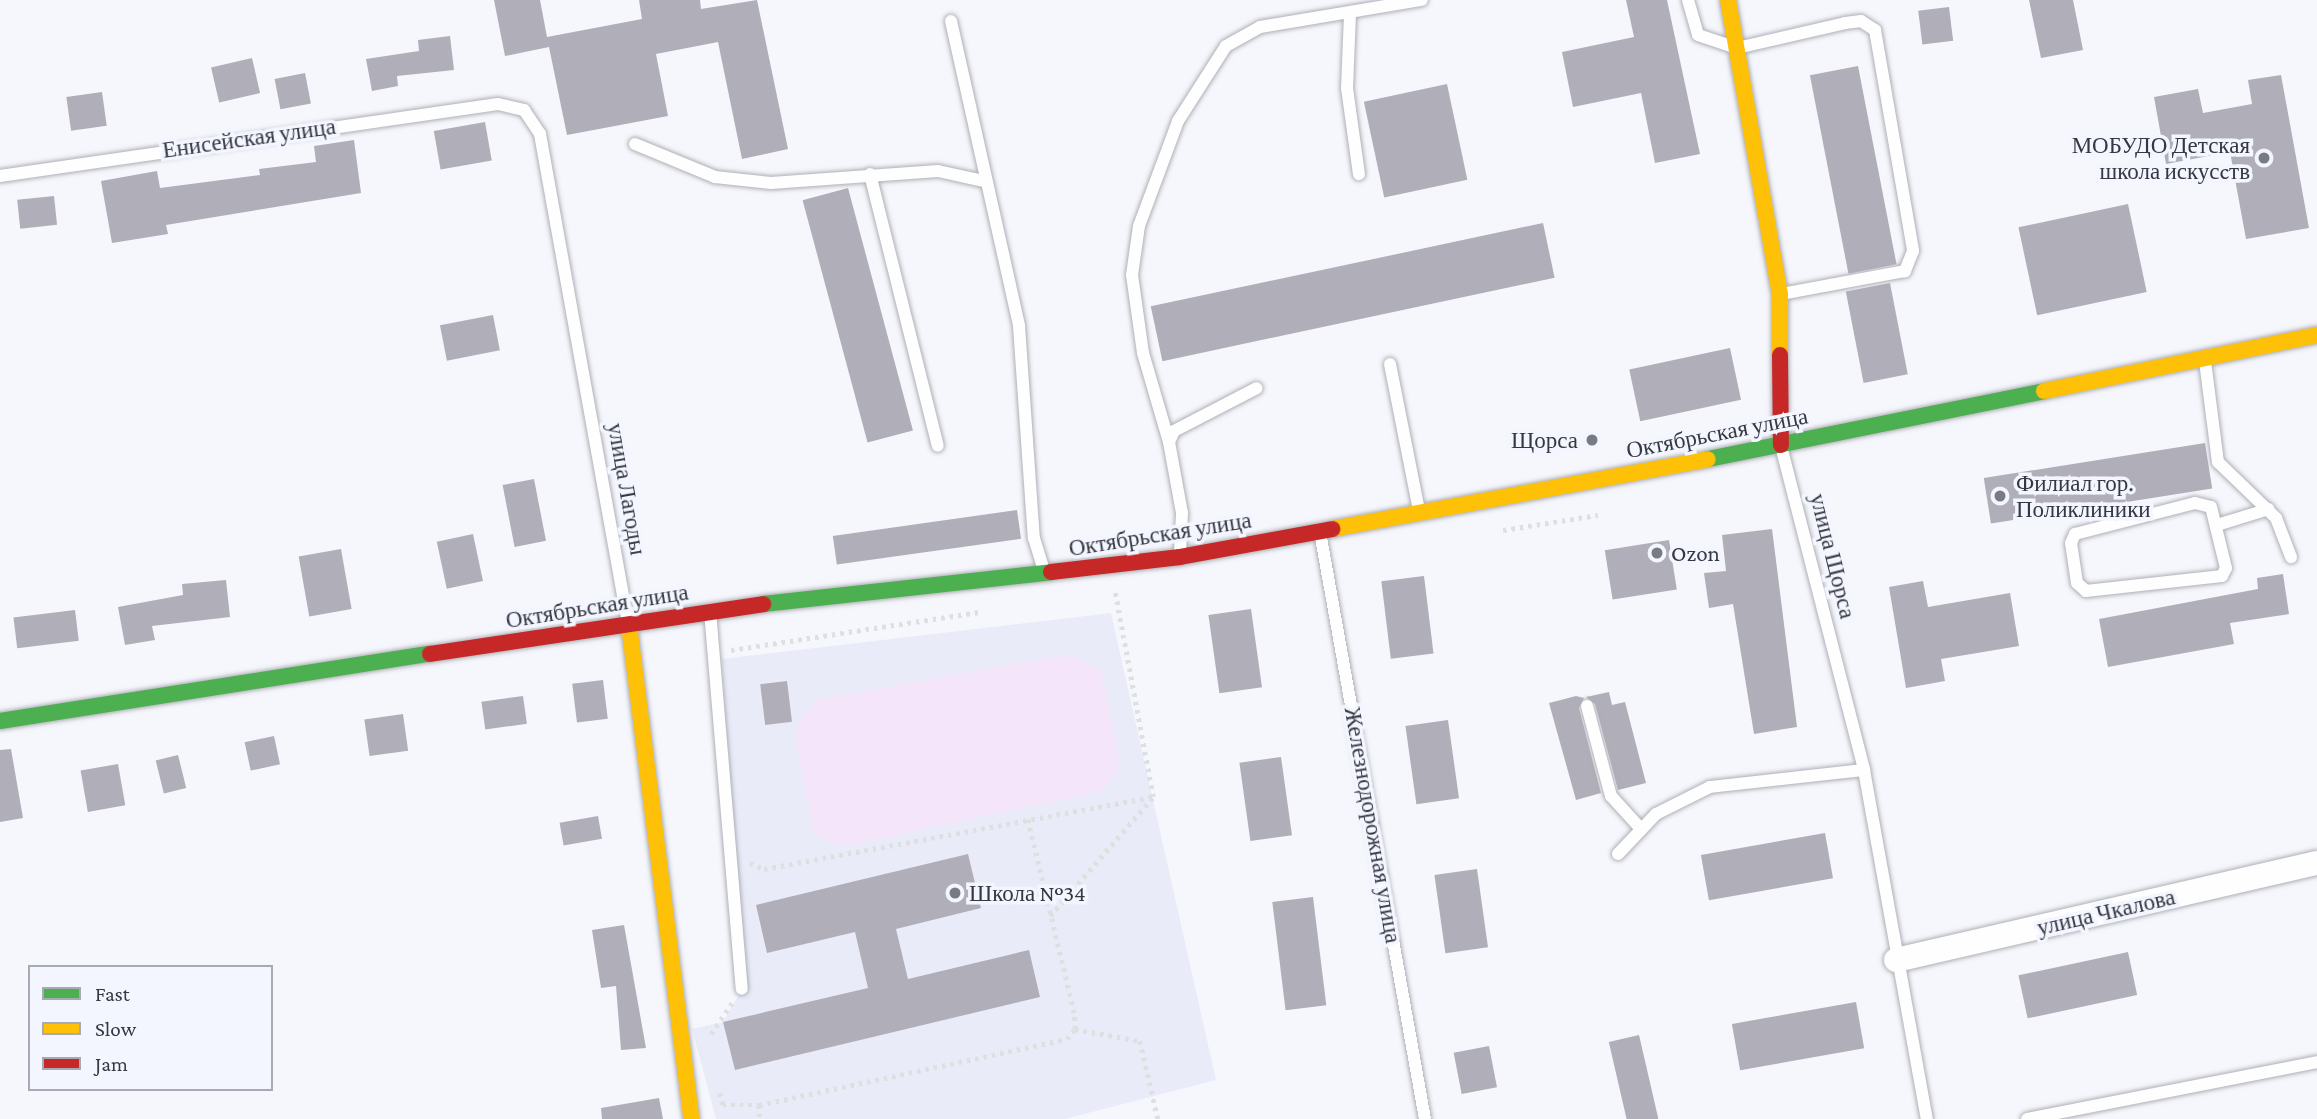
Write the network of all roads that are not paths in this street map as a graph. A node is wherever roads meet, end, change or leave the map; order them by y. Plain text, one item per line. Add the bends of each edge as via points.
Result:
1 (1422, 0) edge
2 (1688, 0) edge
3 (1728, 0) edge
4 (1350, 13) junction
5 (951, 22) dead end
6 (1737, 48) junction
7 (498, 104) joint
8 (635, 144) dead end
9 (870, 174) junction
10 (1359, 174) dead end
11 (0, 176) edge
12 (983, 181) junction
13 (1780, 294) junction
14 (2317, 335) edge
15 (2205, 357) junction
16 (1390, 364) dead end
17 (1257, 388) dead end
18 (1169, 442) junction
19 (1781, 445) junction
20 (938, 446) dead end
21 (2269, 509) junction
22 (1420, 514) junction
23 (2217, 525) junction
24 (1320, 532) junction
25 (2291, 556) dead end
26 (1180, 557) junction
27 (1045, 574) junction
28 (718, 610) junction
29 (629, 625) junction
30 (1587, 706) dead end
31 (0, 720) edge
32 (1864, 770) junction
33 (1641, 829) junction
34 (1618, 854) dead end
35 (2317, 863) edge
36 (1896, 960) junction
37 (742, 989) road end
38 (2317, 1062) edge
39 (691, 1119) edge
40 (1425, 1119) edge
41 (1927, 1119) edge
42 (2027, 1119) edge

1 - 4 lane
2 - 6 lane via 1698,36
3 - 6 main road, улица Щорса
4 - 10 lane via 1348,88
4 - 18 lane via 1309,15 1260,27 1226,46 1178,121 1139,226 1132,275 1143,353
5 - 12 lane
6 - 13 main road, улица Щорса
6 - 13 lane via 1845,23 1861,21 1875,30 1915,243 1905,271
7 - 11 lane, Енисейская улица
7 - 29 lane, улица Лагоды via 524,110 540,134
8 - 9 lane via 715,177 771,183
9 - 12 lane via 938,171
9 - 20 lane
12 - 27 lane via 1019,326 1034,538
13 - 19 main road, улица Щорса
14 - 15 main road, Октябрьская улица
15 - 19 main road, Октябрьская улица
15 - 21 lane via 2218,461
16 - 22 lane
17 - 18 lane via 1182,424
18 - 26 lane via 1182,513
19 - 22 main road, Октябрьская улица
19 - 32 lane, улица Щорса
21 - 23 lane
21 - 25 lane
22 - 24 main road, Октябрьская улица
23 - 23 lane via 2211,507 2195,503 2081,529 2071,543 2077,583 2087,591 2213,581 2226,568
24 - 26 main road, Октябрьская улица
24 - 40 lane, Железнодорожная улица
26 - 27 main road, Октябрьская улица
27 - 28 main road, Октябрьская улица
28 - 29 main road, Октябрьская улица
28 - 37 lane
29 - 31 main road, Октябрьская улица
29 - 39 main road, улица Лагоды
30 - 33 lane via 1611,796
32 - 33 lane via 1710,787 1681,797
32 - 36 lane, улица Щорса
33 - 34 lane
35 - 36 street, улица Чкалова
36 - 41 lane, улица Щорса
38 - 42 lane

